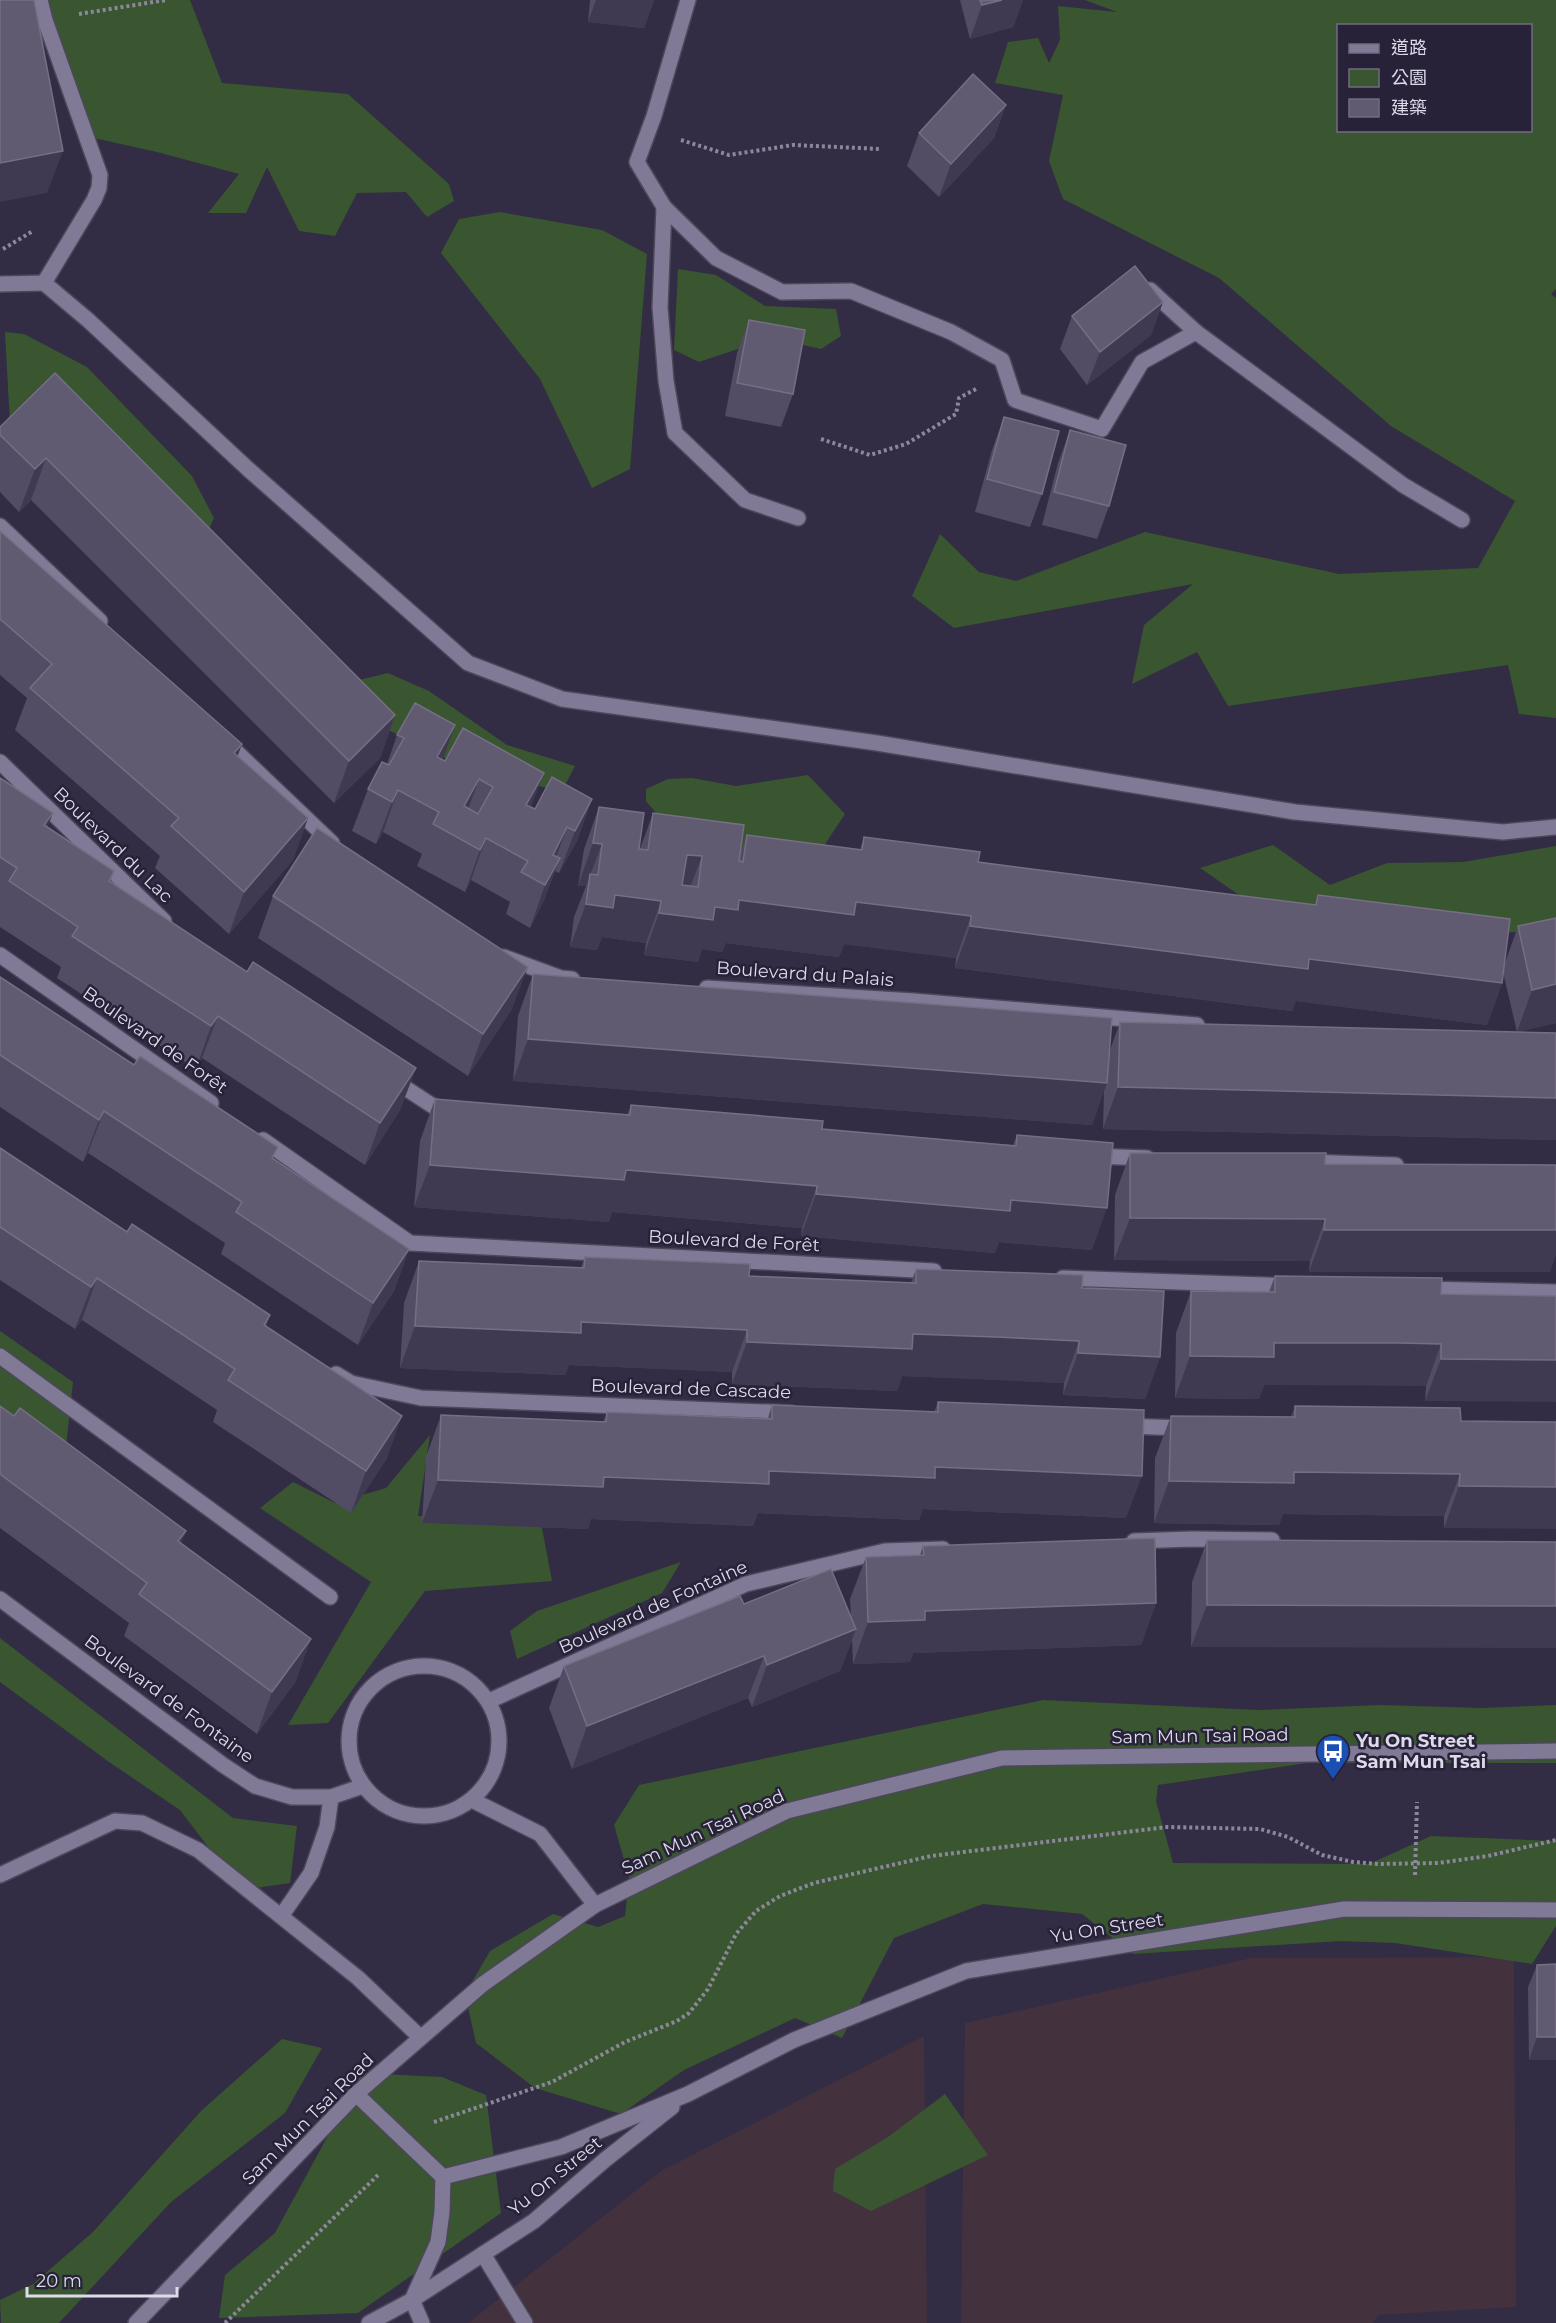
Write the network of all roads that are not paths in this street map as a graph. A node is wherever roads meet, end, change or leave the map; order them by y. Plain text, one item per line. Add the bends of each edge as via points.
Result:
1 (40, 0) edge
2 (688, 0) edge
3 (664, 207) junction
4 (44, 283) junction
5 (1142, 283) edge
6 (0, 284) edge
7 (1196, 333) junction
8 (798, 518) dead end
9 (1462, 520) dead end
10 (0, 526) edge
11 (112, 633) edge
12 (215, 731) edge
13 (0, 762) edge
14 (1556, 826) edge
15 (346, 852) edge
16 (174, 931) edge
17 (494, 953) edge
18 (0, 955) edge
19 (584, 980) edge
20 (690, 986) edge
21 (1211, 1026) edge
22 (377, 1069) edge
23 (471, 1111) edge
24 (224, 1113) edge
25 (254, 1134) edge
26 (1079, 1155) edge
27 (1162, 1159) edge
28 (1293, 1162) edge
29 (1413, 1165) edge
30 (949, 1272) edge
31 (1044, 1277) edge
32 (1307, 1286) edge
33 (1413, 1289) edge
34 (1556, 1293) edge
35 (0, 1356) edge
36 (321, 1364) edge
37 (804, 1413) edge
38 (1103, 1425) edge
39 (1199, 1428) edge
40 (1286, 1541) edge
41 (1121, 1542) edge
42 (956, 1548) edge
43 (330, 1597) dead end
44 (0, 1599) edge
45 (489, 1701) junction
46 (1556, 1751) edge
47 (363, 1786) junction
48 (331, 1797) junction
49 (472, 1800) junction
50 (0, 1875) edge
51 (595, 1905) junction
52 (1556, 1910) edge
53 (282, 1915) junction
54 (420, 2037) junction
55 (356, 2094) junction
56 (688, 2094) junction
57 (443, 2178) junction
58 (483, 2254) junction
59 (412, 2300) junction
60 (136, 2323) edge
61 (369, 2323) edge
62 (422, 2323) edge
63 (525, 2323) edge

1 - 4 street via 100,175 94,200
2 - 3 street via 637,162
3 - 7 street via 716,258 782,292 851,291 951,332 1002,360 1015,400 1102,429 1142,362
3 - 8 street via 660,307 675,433 745,500
4 - 6 street
4 - 14 street via 468,663 562,699 878,743 1295,812 1503,832
5 - 7 street
7 - 9 street via 1403,485
10 - 11 street
12 - 15 street via 326,838
13 - 16 street, Boulevard du Lac
17 - 19 street via 561,978
18 - 24 street, Boulevard de Forêt
20 - 21 street, Boulevard du Palais
22 - 23 street via 436,1108
25 - 30 street, Boulevard de Forêt via 410,1243
26 - 27 street
28 - 29 street
31 - 32 street
33 - 34 street
35 - 43 street
36 - 37 street, Boulevard de Cascade via 351,1383 421,1398
38 - 39 street
40 - 41 street
42 - 45 street, Boulevard de Fontaine via 885,1551 746,1584
44 - 48 street, Boulevard de Fontaine via 255,1786 292,1797
45 - 47 street via 473,1683 452,1670 428,1665 404,1668 381,1678 360,1703 348,1742 353,1766
45 - 49 street via 500,1743 487,1784
46 - 51 street, Sam Mun Tsai Road via 1002,1758 787,1811
47 - 48 street, Boulevard de Fontaine
47 - 49 street via 382,1804 404,1815 427,1817 451,1812
48 - 53 street via 327,1827 311,1873
49 - 51 street via 540,1834
50 - 53 street via 116,1821 142,1823 198,1850
51 - 54 street, Sam Mun Tsai Road via 483,1984
52 - 56 street, Yu On Street via 1344,1909 966,1971 794,2040
53 - 54 street via 358,1978
54 - 55 street, Sam Mun Tsai Road
55 - 57 street
55 - 60 street, Sam Mun Tsai Road
56 - 57 street, Yu On Street via 561,2147
56 - 58 street, Yu On Street via 534,2221
57 - 59 street via 438,2242
58 - 59 street, Yu On Street
58 - 63 street
59 - 61 street, Yu On Street
59 - 62 street

